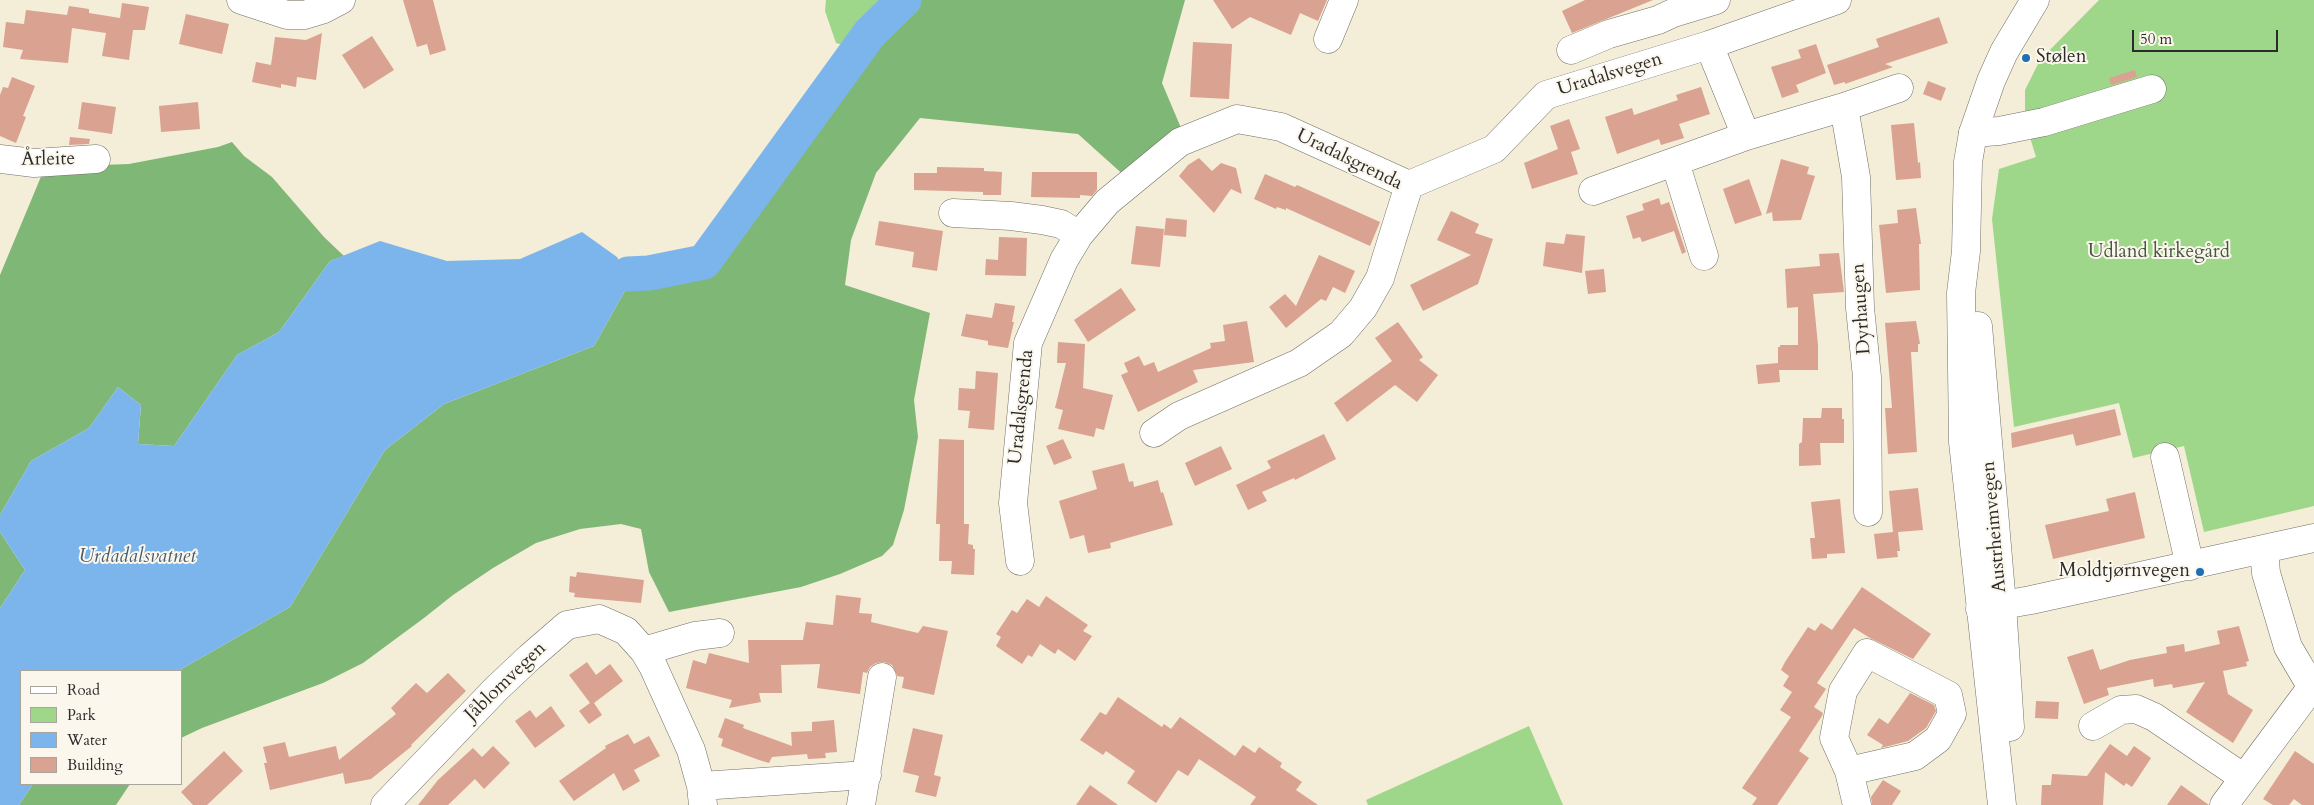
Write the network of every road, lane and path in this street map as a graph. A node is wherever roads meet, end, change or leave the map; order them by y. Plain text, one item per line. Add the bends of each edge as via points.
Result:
1 (241, 0) edge
2 (341, 0) edge
3 (1344, 0) edge
4 (1716, 0) edge
5 (1837, 0) edge
6 (2035, 0) edge
7 (1799, 6) edge
8 (1673, 13) junction
9 (1328, 39) dead end
10 (1700, 48) junction
11 (1571, 50) dead end
12 (1899, 88) dead end
13 (2152, 89) dead end
14 (1844, 107) junction
15 (1974, 133) junction
16 (1746, 136) junction
17 (0, 159) edge
18 (96, 159) dead end
19 (1675, 162) junction
20 (1409, 185) junction
21 (1593, 191) dead end
22 (953, 213) dead end
23 (1079, 235) junction
24 (1704, 256) dead end
25 (1154, 433) dead end
26 (2165, 457) dead end
27 (1868, 512) dead end
28 (2314, 538) edge
29 (2264, 550) junction
30 (1020, 561) dead end
31 (2190, 566) junction
32 (1991, 606) junction
33 (720, 633) dead end
34 (644, 651) junction
35 (882, 677) dead end
36 (2312, 690) edge
37 (2092, 726) dead end
38 (1849, 772) junction
39 (867, 775) junction
40 (2244, 778) junction
41 (702, 796) edge
42 (385, 805) edge
43 (861, 805) edge
44 (1857, 805) edge
45 (2002, 805) edge
46 (2007, 805) edge
47 (2224, 805) edge

1 - 2 street via 287,15 304,15
3 - 9 street
4 - 8 street, Uradalsvegen
5 - 7 street, Uradalsvegen
6 - 15 street, Austrheimvegen via 2004,52
7 - 10 street, Uradalsvegen
8 - 10 street, Uradalsvegen
8 - 11 street, Uradalsvegen
10 - 16 street
10 - 20 street, Uradalsvegen via 1546,95 1494,150
12 - 14 street
13 - 15 street via 2044,122
14 - 16 street
14 - 27 street, Dyrhaugen via 1856,177 1860,308 1867,377
15 - 32 street, Austrheimvegen via 1968,162 1966,251 1960,293 1963,442
16 - 19 street
17 - 18 street, Årleite via 34,163
19 - 21 street
19 - 24 street
20 - 23 street, Uradalsgrenda via 1281,127 1237,118 1180,142 1107,202
20 - 25 street, Uradalsgrenda via 1380,278 1341,334 1299,364 1179,416
22 - 23 street via 1042,220 1061,224
23 - 30 street, Uradalsgrenda via 1064,260 1028,343 1013,503
26 - 31 street
28 - 29 street
29 - 31 street
29 - 36 street via 2266,572 2288,647
31 - 32 street
32 - 45 street, Austrheimvegen
32 - 46 street, Austrheimvegen via 2011,723
33 - 34 street via 695,636
34 - 41 street, Jåblomvegen via 691,750
34 - 42 street, Jåblomvegen via 626,631 599,619 567,625 496,689
35 - 39 street
36 - 40 street
37 - 40 street via 2122,710 2136,709
38 - 38 street via 1834,738 1843,691 1867,653 1948,695 1952,714 1938,739 1915,756
38 - 44 street
39 - 41 street, Jåblomvegen
39 - 43 street
40 - 47 street

